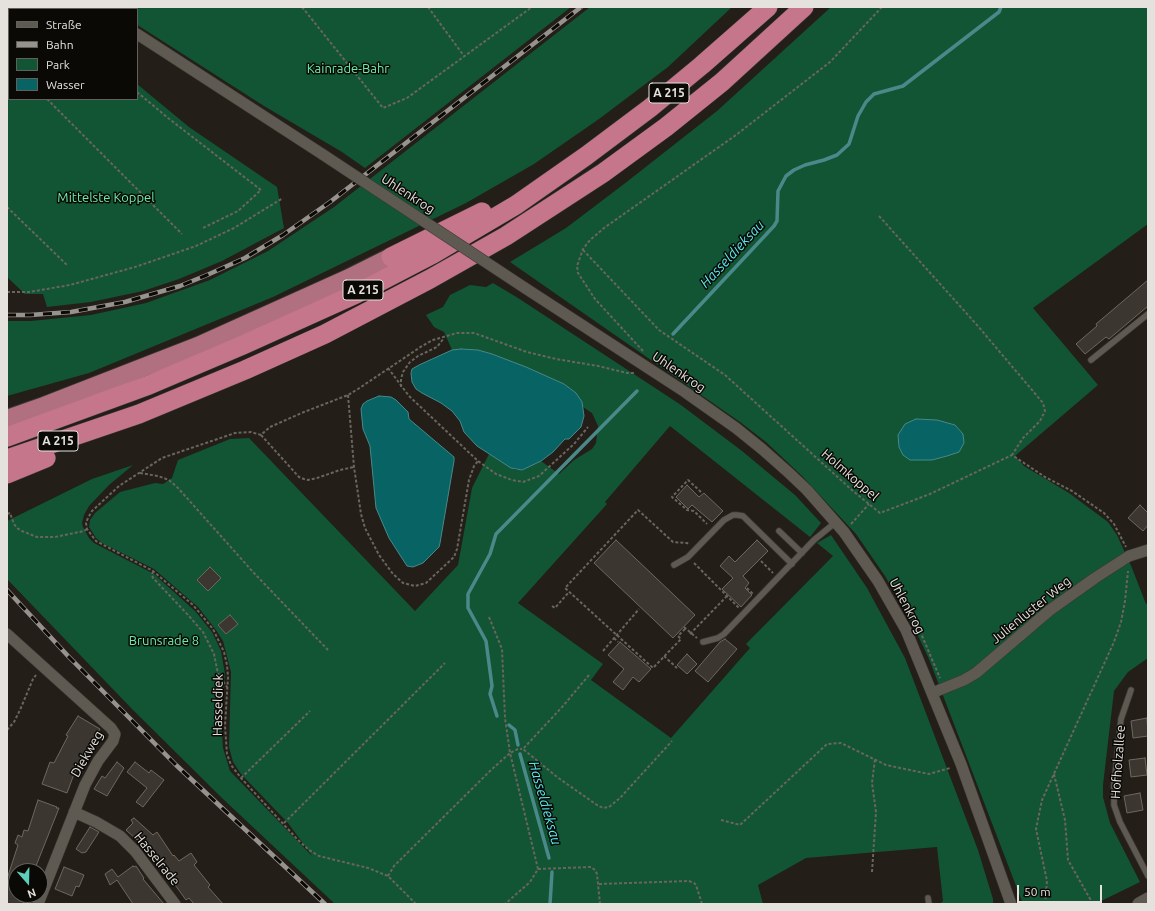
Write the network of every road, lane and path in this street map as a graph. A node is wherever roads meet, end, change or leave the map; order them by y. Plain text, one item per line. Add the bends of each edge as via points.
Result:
1 (302, 7) edge
2 (428, 7) edge
3 (532, 7) edge
4 (768, 7) edge
5 (804, 7) edge
6 (882, 7) edge
7 (138, 35) edge
8 (464, 56) junction
9 (138, 93) edge
10 (48, 100) edge
11 (564, 171) junction
12 (283, 198) dead end
13 (7, 207) edge
14 (879, 216) dead end
15 (203, 228) dead end
16 (182, 234) dead end
17 (583, 249) junction
18 (391, 257) joint
19 (67, 265) dead end
20 (7, 292) edge
21 (1148, 314) edge
22 (444, 337) junction
23 (1091, 360) dead end
24 (388, 368) junction
25 (643, 369) junction
26 (402, 387) junction
27 (348, 395) junction
28 (7, 419) edge
29 (109, 424) junction
30 (588, 426) dead end
31 (261, 435) junction
32 (7, 438) edge
33 (1012, 455) junction
34 (7, 459) edge
35 (478, 461) junction
36 (354, 467) junction
37 (139, 472) junction
38 (7, 474) edge
39 (701, 492) dead end
40 (869, 504) junction
41 (7, 514) edge
42 (836, 522) junction
43 (850, 526) dead end
44 (87, 529) junction
45 (714, 531) junction
46 (779, 531) dead end
47 (695, 550) junction
48 (1148, 550) edge
49 (802, 553) junction
50 (1129, 556) junction
51 (688, 557) junction
52 (761, 561) dead end
53 (792, 564) junction
54 (674, 565) dead end
55 (154, 571) junction
56 (779, 578) junction
57 (569, 592) junction
58 (727, 596) junction
59 (552, 606) dead end
60 (640, 609) dead end
61 (745, 613) junction
62 (489, 617) dead end
63 (7, 634) edge
64 (690, 634) junction
65 (616, 635) junction
66 (614, 638) junction
67 (618, 642) dead end
68 (703, 642) joint
69 (328, 650) dead end
70 (602, 651) dead end
71 (664, 656) junction
72 (444, 663) dead end
73 (43, 666) junction
74 (677, 668) dead end
75 (589, 675) dead end
76 (227, 687) junction
77 (1131, 690) dead end
78 (932, 693) junction
79 (310, 710) dead end
80 (7, 730) edge
81 (672, 741) dead end
82 (523, 749) junction
83 (510, 753) junction
84 (875, 759) junction
85 (961, 764) junction
86 (1054, 773) junction
87 (241, 778) junction
88 (74, 812) junction
89 (721, 820) dead end
90 (284, 823) junction
91 (538, 869) junction
92 (872, 872) dead end
93 (388, 876) junction
94 (1148, 876) edge
95 (599, 884) junction
96 (928, 898) dead end
97 (1148, 899) edge
98 (38, 904) edge
99 (175, 904) edge
100 (416, 904) edge
101 (505, 904) edge
102 (600, 904) edge
103 (702, 904) edge
104 (929, 904) edge
105 (1011, 904) edge
106 (1045, 904) edge
107 (1093, 904) edge
108 (1139, 904) edge

1 - 8 path via 383,108 407,98
2 - 8 path
3 - 8 path
4 - 11 highway, A 215 via 650,108
5 - 29 highway, A 215 via 722,82 666,127 603,173 506,236 417,286 285,353
6 - 17 path via 830,62 736,135 604,228
7 - 25 street, Uhlenkrog, bridge via 525,288
9 - 15 path via 261,190 238,211
10 - 16 path
11 - 18 highway
11 - 32 highway, A 215 via 516,206 433,254 356,294 203,363
12 - 20 path via 234,228 196,246 142,265 70,285 29,292
13 - 19 path
14 - 33 path via 1043,403 1045,411 1040,421 1023,438
17 - 25 path via 577,266 578,273 595,299 647,354
17 - 40 path, Holmkoppel via 659,330 725,376
18 - 28 highway via 198,346
21 - 23 lane
22 - 24 path via 422,346
22 - 25 path via 457,333 474,333 527,352 556,359 627,373
22 - 26 path via 437,347 410,362 404,372
24 - 26 path
24 - 27 path
25 - 42 street, Uhlenkrog via 706,407 762,449
26 - 35 path
27 - 31 path via 270,427
27 - 36 path
29 - 34 highway, A 215
29 - 38 highway via 47,458
30 - 35 path via 574,444 539,476 523,482 496,474
31 - 36 path via 299,477 304,479 313,479
31 - 37 path via 251,432 235,433 162,458
33 - 40 path, Holmkoppel via 930,494 880,513
33 - 50 path via 1104,513 1122,536
35 - 36 path via 469,480 454,557 426,582 415,586 403,583 393,574 372,542 361,514
37 - 44 path via 109,494 92,511 86,523
37 - 69 path via 169,480 178,488 253,572
39 - 45 path via 688,480 672,497 687,510 694,511
40 - 43 path
41 - 44 path via 10,513 17,528 37,537 55,537
42 - 49 lane
42 - 78 street, Uhlenkrog via 878,581 906,630
44 - 55 path, Hasseldiek via 96,541
45 - 47 lane
45 - 53 lane via 729,517 743,516
46 - 49 lane
47 - 51 lane
47 - 57 path via 687,542 673,542 638,510 565,588
48 - 50 street, Julienluster Weg
49 - 53 lane
50 - 78 street, Julienluster Weg via 1050,610 976,673
50 - 86 path via 1121,622
51 - 54 lane
51 - 58 path
52 - 56 path
53 - 56 lane
55 - 76 path via 152,578 203,632 214,654 218,674
55 - 76 path, Hasseldiek via 193,605 213,629 224,652
56 - 61 lane
57 - 59 path via 555,608
57 - 65 path
58 - 61 path
58 - 64 path
60 - 65 path
61 - 68 lane via 724,634
62 - 83 path via 502,649 505,718
63 - 73 street, Diekweg
64 - 68 path
64 - 71 path via 684,628 678,636 681,639
65 - 66 path
65 - 71 path via 653,668
66 - 67 path
66 - 70 path
71 - 74 path
72 - 90 path
73 - 80 path via 33,678 14,722
73 - 88 street, Diekweg via 115,734 85,785
75 - 82 path
76 - 87 path, Hasseldiek via 226,748 231,765
77 - 94 lane, Hofholzallee via 1121,720 1114,805
78 - 85 street, Uhlenkrog
79 - 87 path
81 - 82 path via 620,798 609,807 603,808 557,777
82 - 83 path
83 - 91 path
83 - 93 path via 394,866
84 - 85 path via 886,765 929,774
84 - 89 path via 841,743 826,744 740,825
84 - 92 path via 872,783 876,812
85 - 105 street, Uhlenkrog
86 - 106 path via 1042,800 1036,828 1047,881
86 - 107 path via 1065,820 1068,860
87 - 90 path, Hasseldiek
88 - 98 street, Diekweg
88 - 99 street, Hasselrade via 120,836
90 - 93 path, Hasseldiek via 303,845 319,856 368,868
91 - 95 path via 591,867 597,874
91 - 101 path via 530,882
93 - 100 path, Hasseldiek
95 - 102 path
95 - 103 path via 689,881 696,885
96 - 104 lane
97 - 108 street

